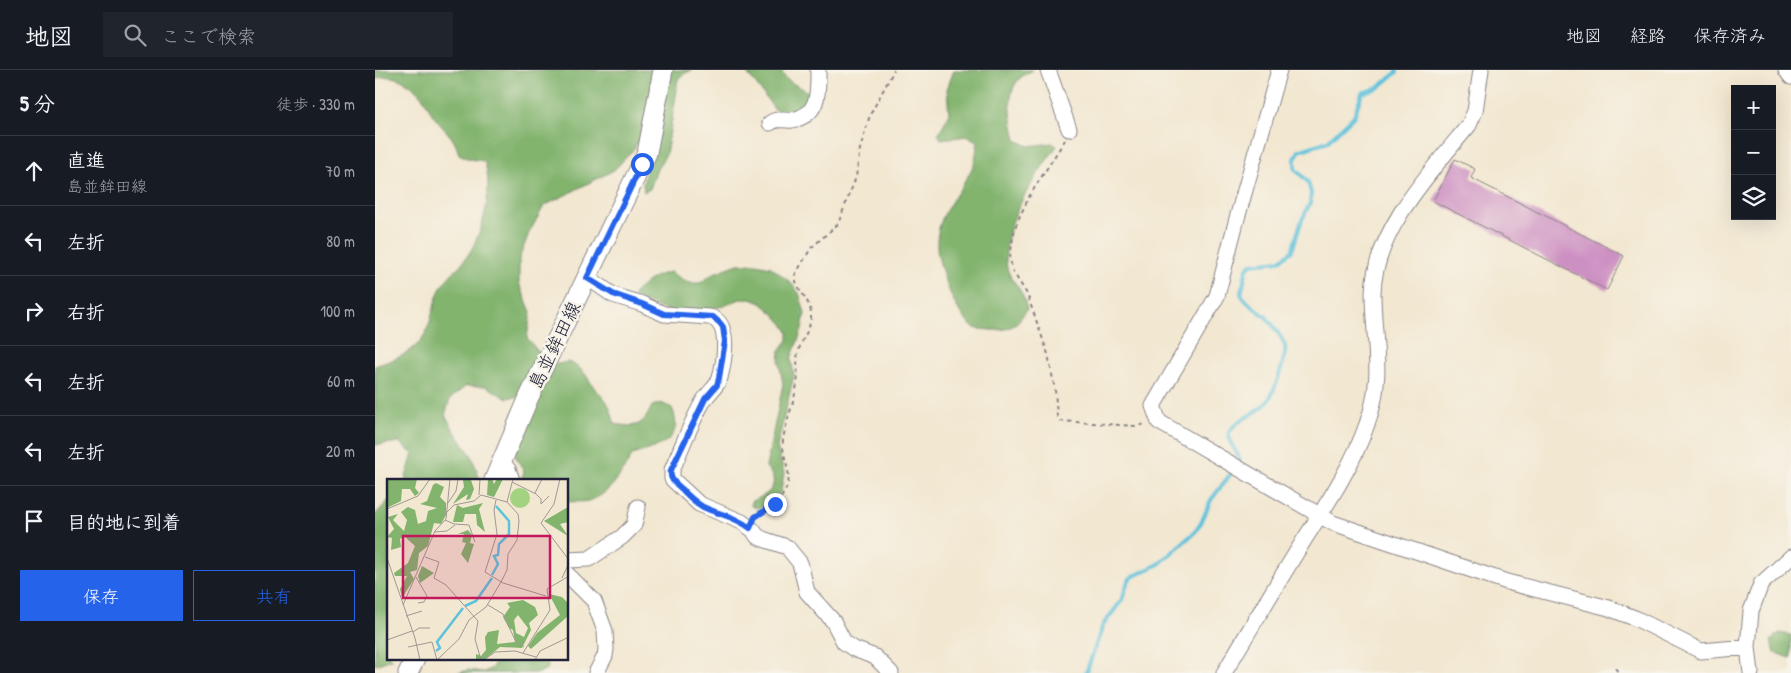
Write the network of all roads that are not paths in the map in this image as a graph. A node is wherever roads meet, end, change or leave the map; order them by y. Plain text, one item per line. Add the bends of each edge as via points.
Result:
1 (663, 70) edge
2 (818, 70) edge
3 (1048, 70) edge
4 (1279, 70) edge
5 (1481, 70) edge
6 (1786, 70) edge
7 (1791, 77) edge
8 (770, 123) dead end
9 (1069, 129) road end
10 (587, 278) junction
11 (498, 472) edge
12 (512, 479) edge
13 (639, 507) dead end
14 (1321, 515) junction
15 (1791, 557) edge
16 (569, 560) edge
17 (569, 580) edge
18 (1748, 647) junction
19 (414, 660) edge
20 (408, 673) edge
21 (596, 673) edge
22 (891, 673) edge
23 (1224, 673) edge
24 (1751, 673) edge

1 - 10 main road, 島並鉾田線 via 647,153
2 - 8 street via 817,101 811,111 791,120 779,119
3 - 9 street
4 - 14 street via 1217,296 1153,406 1159,422
5 - 14 street via 1475,111 1469,125 1407,202 1376,268 1373,292 1378,358 1373,403 1356,451
6 - 7 street
10 - 11 main road, 島並鉾田線 via 529,397
10 - 22 street via 613,294 664,314 713,317 720,323 725,341 717,385 705,399 671,470 673,482 694,501 742,522 757,536 781,543 794,554 804,573 807,592 833,621 844,642 854,650 875,657
11 - 12 street via 508,470
13 - 16 street via 634,525 622,537 589,559
14 - 18 street via 1333,523 1507,582 1609,608 1701,651
14 - 23 street
15 - 18 street via 1761,584 1751,611
17 - 21 street via 594,602 601,616 605,630 605,656
18 - 24 street
19 - 20 main road

